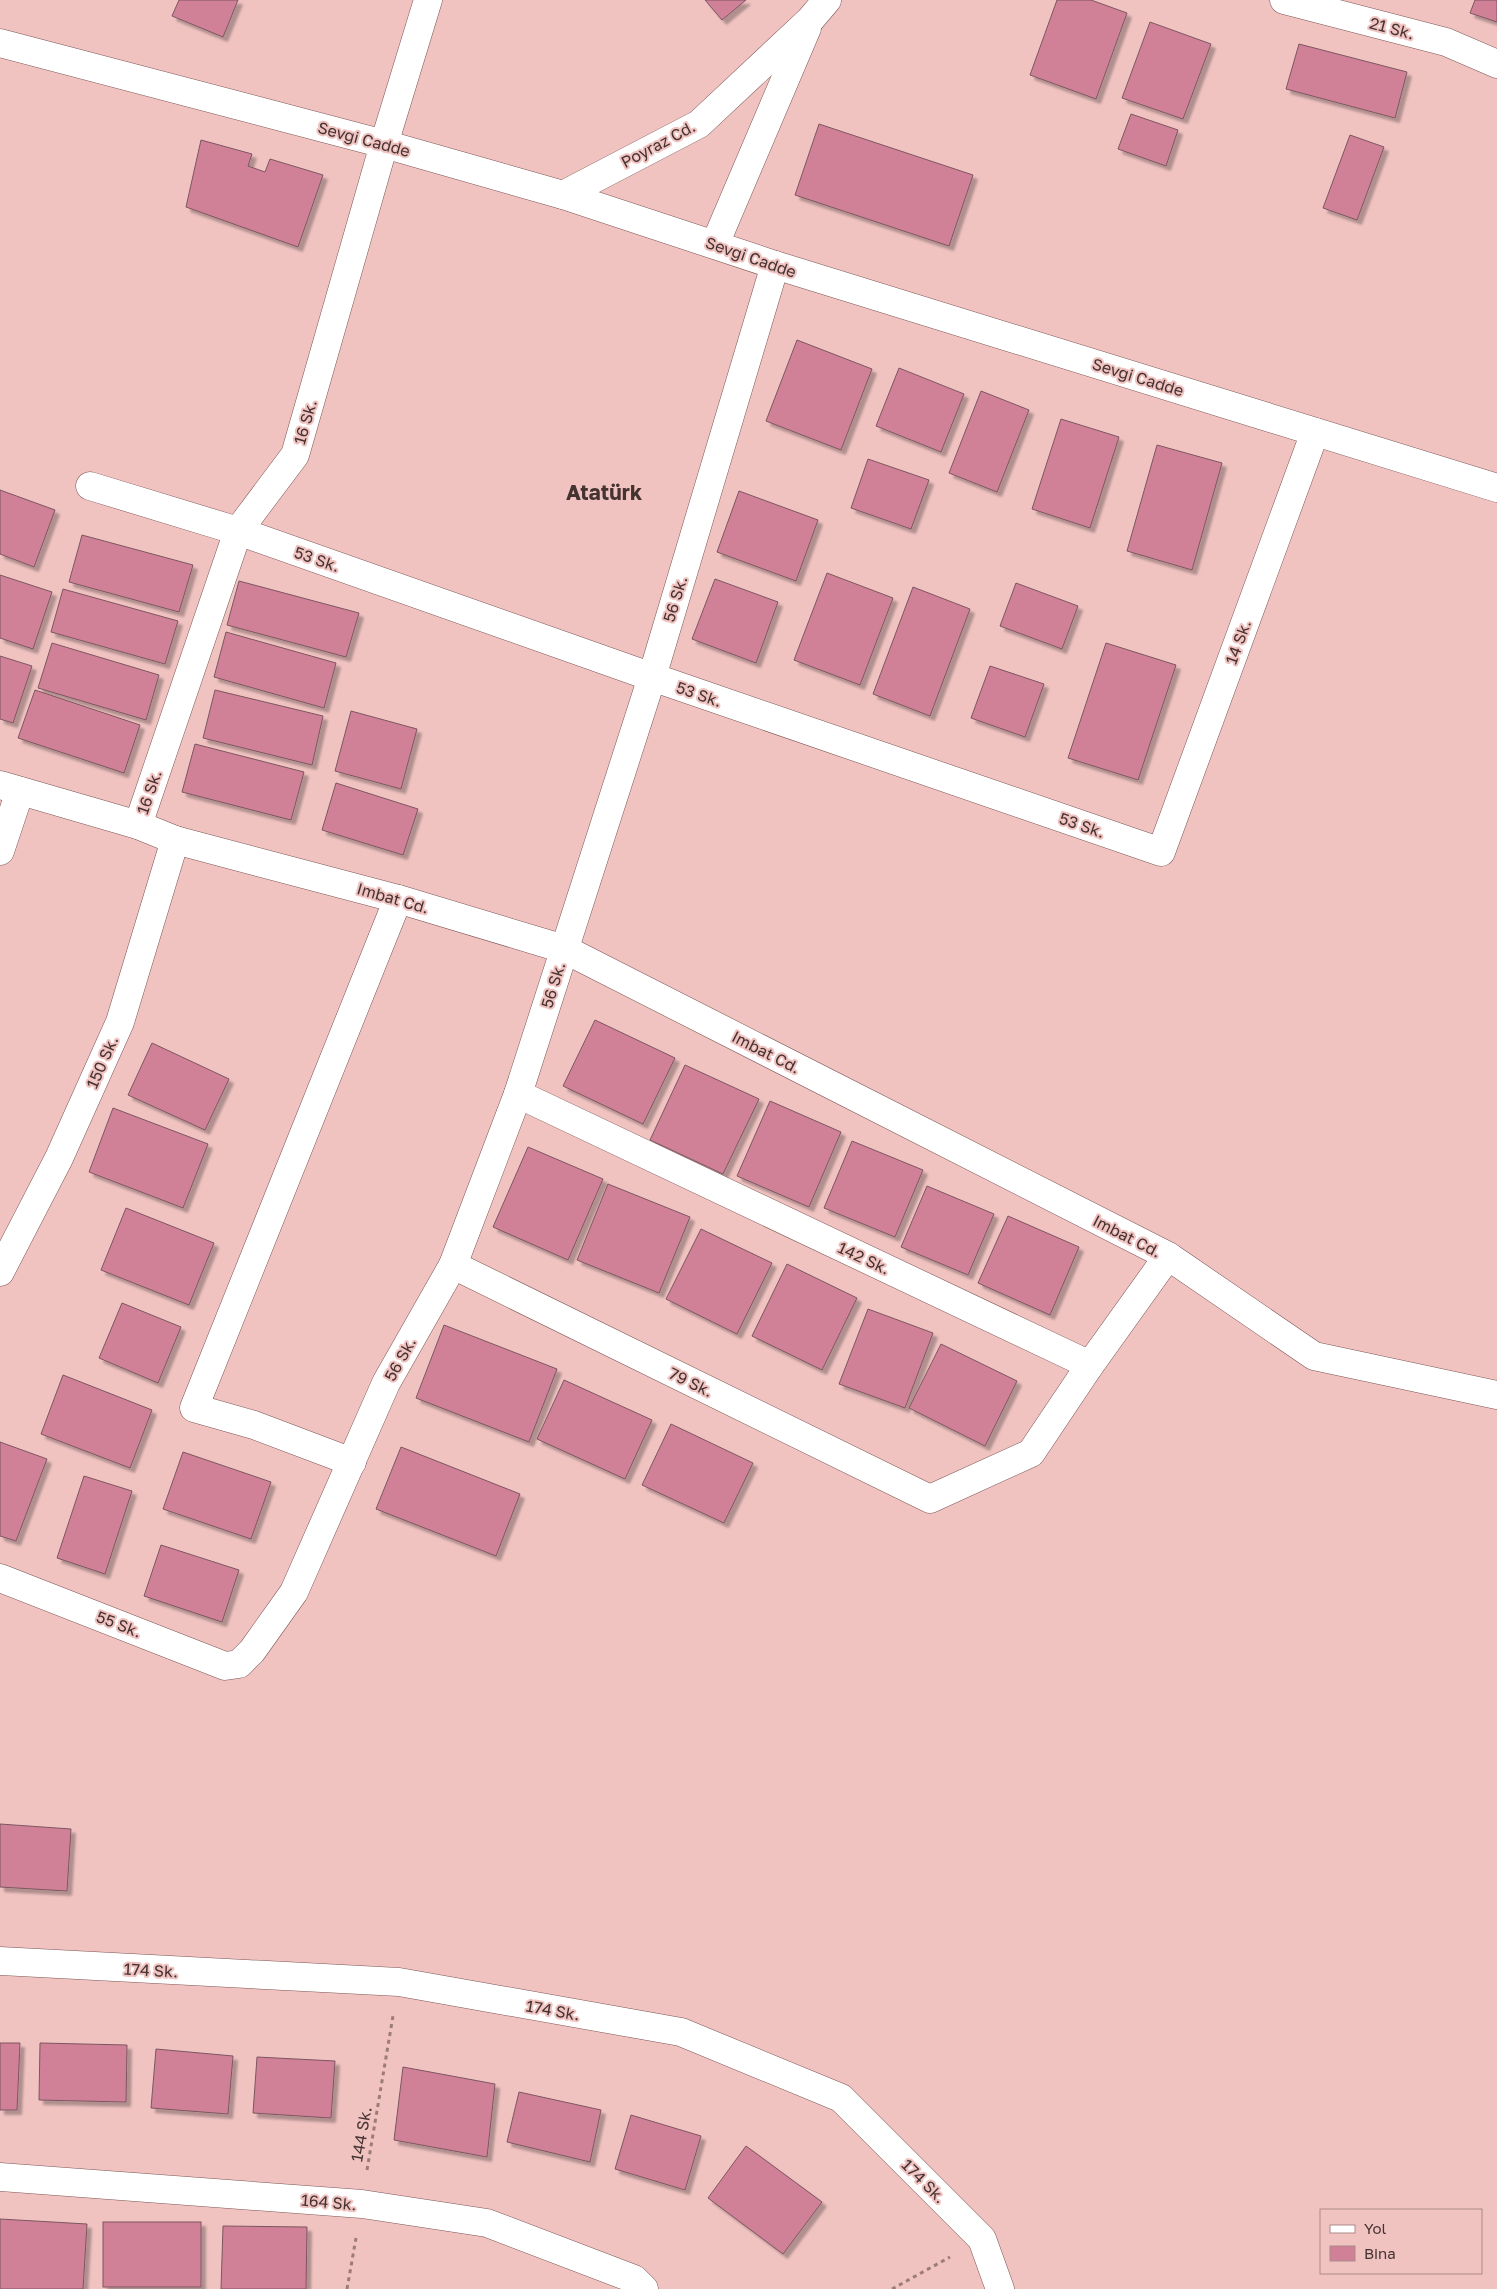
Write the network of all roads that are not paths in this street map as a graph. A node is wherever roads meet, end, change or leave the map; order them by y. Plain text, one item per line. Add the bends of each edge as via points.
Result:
1 (428, 0) edge
2 (1284, 0) edge
3 (818, 10) edge
4 (0, 43) edge
5 (1497, 64) edge
6 (384, 144) junction
7 (563, 195) junction
8 (715, 244) junction
9 (775, 266) junction
10 (1315, 432) junction
11 (90, 486) dead end
12 (1497, 488) edge
13 (238, 531) junction
14 (652, 677) junction
15 (10, 788) edge
16 (138, 825) junction
17 (175, 840) junction
18 (0, 850) edge
19 (1161, 852) joint
20 (398, 899) junction
21 (564, 950) junction
22 (518, 1094) junction
23 (1168, 1256) junction
24 (453, 1265) junction
25 (0, 1272) edge
26 (1090, 1365) junction
27 (1497, 1394) edge
28 (352, 1462) junction
29 (0, 1578) edge
30 (239, 1664) joint
31 (0, 1961) edge
32 (0, 2177) edge
33 (644, 2289) edge
34 (1000, 2289) edge

1 - 6 street, 16 Sk.
2 - 5 street, 21 Sk. via 1446,42
3 - 7 street, Poyraz Cd. via 698,124
3 - 8 street, Poyraz Cd.
4 - 6 street, Sevgi Cadde
6 - 7 street, Sevgi Cadde
6 - 13 street, 16 Sk. via 296,455
7 - 8 street, Sevgi Cadde
8 - 9 street, Sevgi Cadde
9 - 10 street, Sevgi Cadde
9 - 14 street, 56 Sk.
10 - 12 street, Sevgi Cadde
10 - 19 street, 14 Sk.
11 - 13 street, 53 Sk.
13 - 14 street, 53 Sk.
13 - 16 street, 16 Sk.
14 - 19 street, 53 Sk.
14 - 21 street, 56 Sk.
15 - 16 street, Imbat Cd.
15 - 18 street
16 - 17 street, Imbat Cd.
17 - 20 street, Imbat Cd.
17 - 25 street, 150 Sk. via 120,1022 59,1158
20 - 21 street, Imbat Cd.
20 - 28 street via 194,1408 254,1425
21 - 22 street, 56 Sk.
21 - 23 street, Imbat Cd.
22 - 24 street, 56 Sk.
22 - 26 street, 142 Sk.
23 - 26 street
23 - 27 street, Imbat Cd. via 1314,1356
24 - 26 street, 79 Sk. via 930,1499 1031,1453
24 - 28 street, 56 Sk. via 386,1382
28 - 30 street, 56 Sk. via 294,1592 252,1652
29 - 30 street, 55 Sk. via 225,1666
31 - 34 street, 174 Sk. via 399,1982 681,2032 841,2098 982,2239
32 - 33 street, 164 Sk. via 362,2204 487,2223 634,2279

